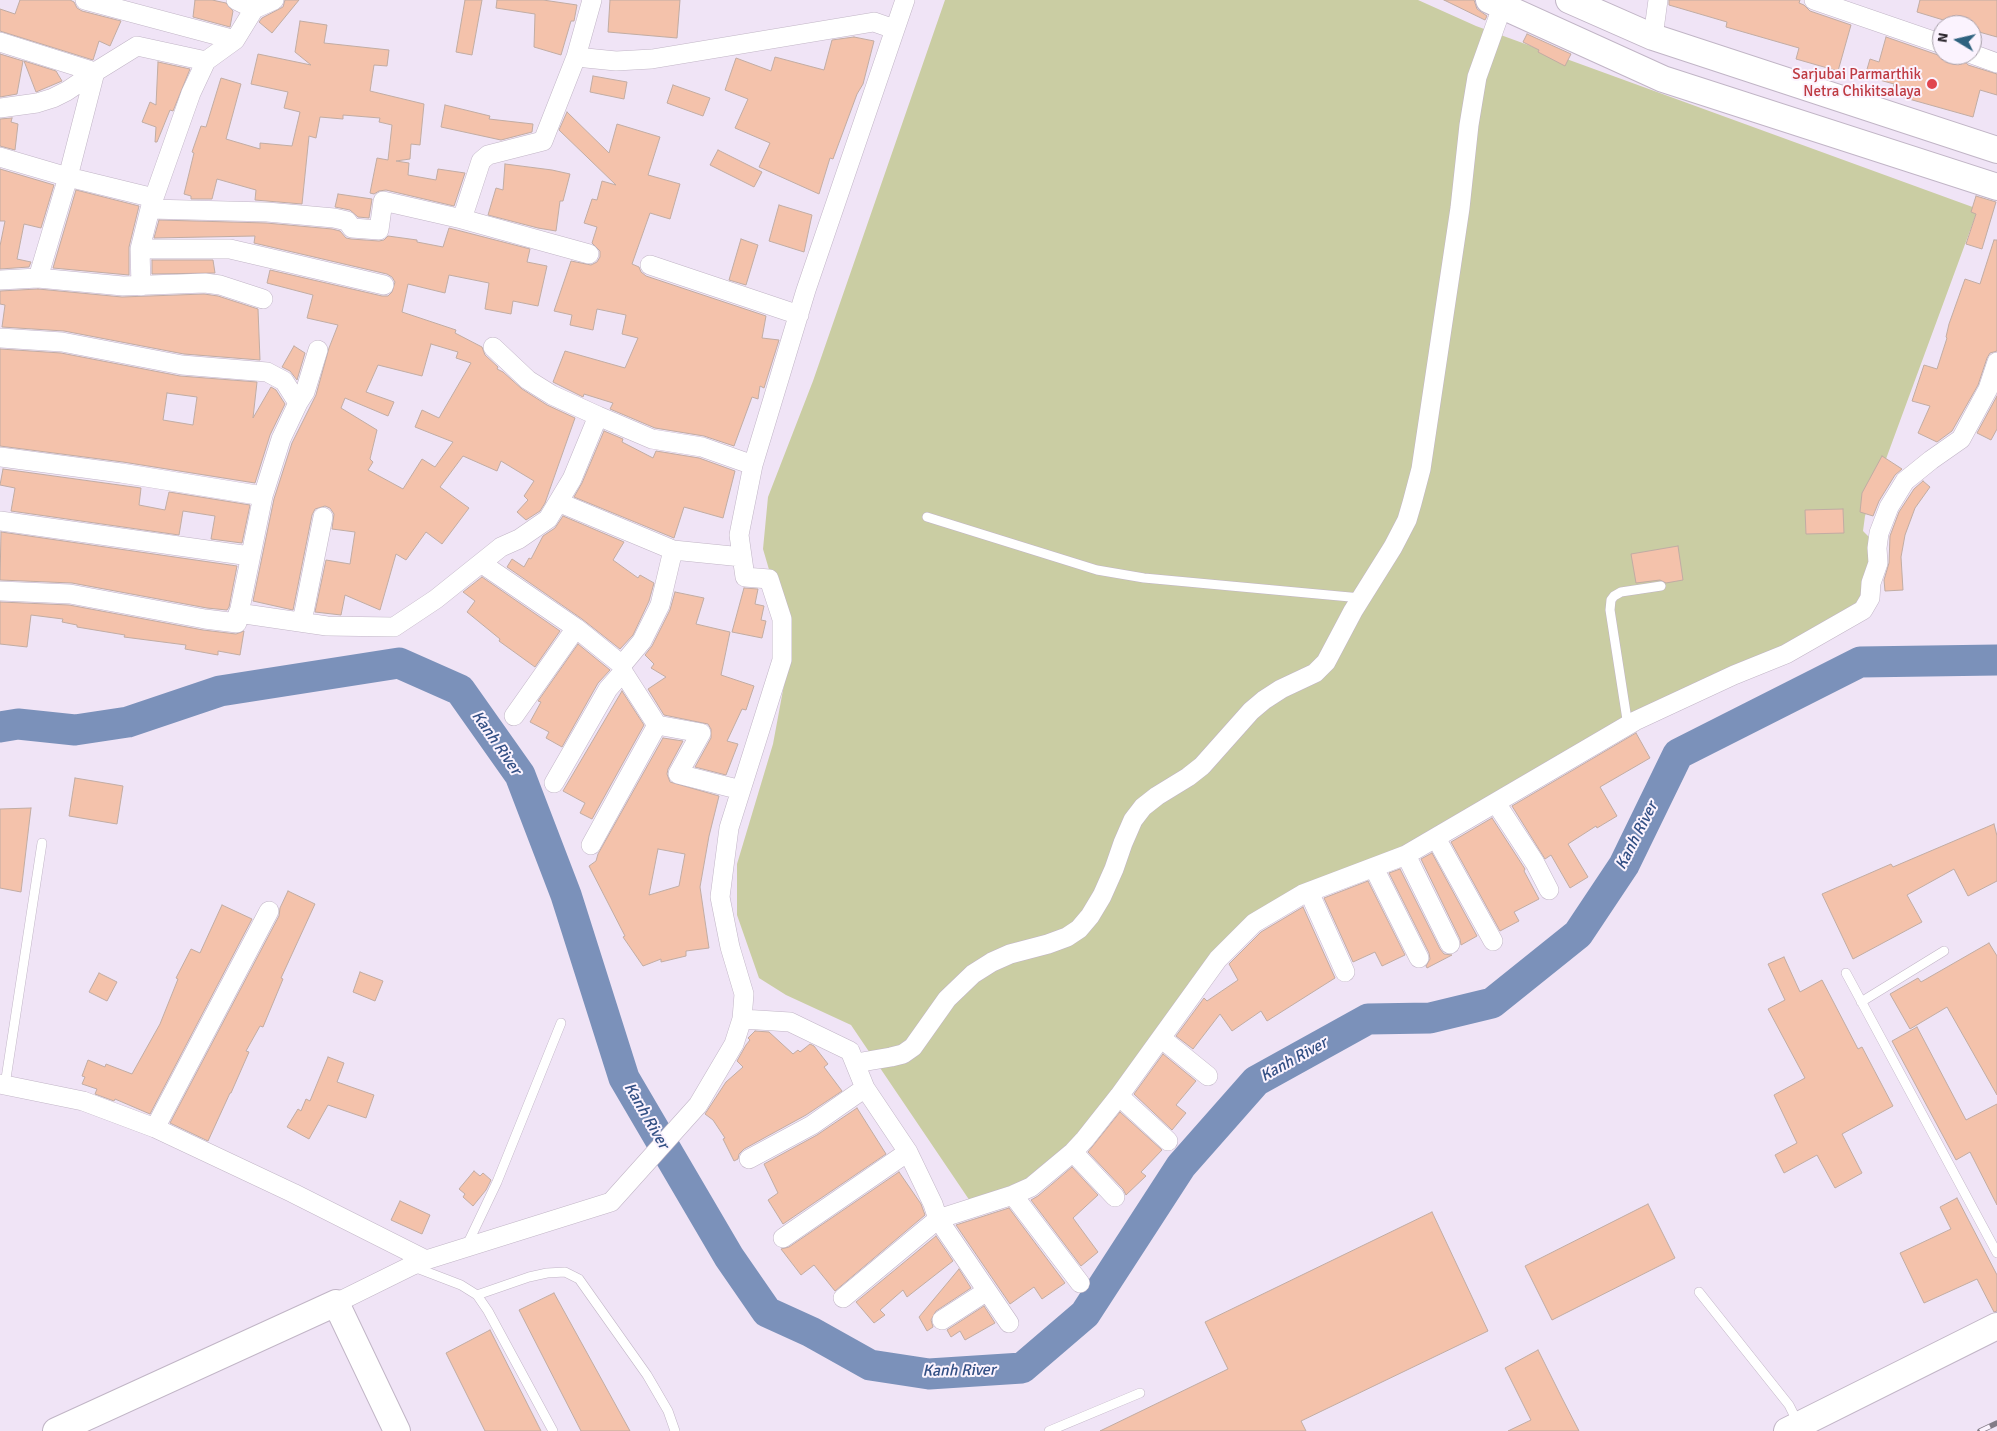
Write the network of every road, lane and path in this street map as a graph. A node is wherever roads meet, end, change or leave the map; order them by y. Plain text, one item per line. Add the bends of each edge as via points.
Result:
1 (85, 0) edge
2 (236, 0) edge
3 (274, 0) edge
4 (592, 0) edge
5 (905, 0) edge
6 (1570, 0) edge
7 (1658, 0) edge
8 (1814, 0) edge
9 (1496, 3) edge
10 (254, 9) junction
11 (894, 29) junction
12 (1653, 37) junction
13 (235, 40) junction
14 (1932, 41) edge
15 (0, 42) edge
16 (576, 57) junction
17 (1982, 58) edge
18 (206, 61) junction
19 (1997, 63) edge
20 (94, 72) junction
21 (0, 108) edge
22 (1997, 150) edge
23 (0, 157) edge
24 (68, 177) junction
25 (1997, 187) edge
26 (152, 203) junction
27 (462, 219) junction
28 (140, 249) junction
29 (588, 254) dead end
30 (650, 265) dead end
31 (38, 278) junction
32 (0, 280) edge
33 (384, 285) dead end
34 (141, 286) junction
35 (263, 299) dead end
36 (799, 315) junction
37 (0, 338) edge
38 (493, 347) dead end
39 (318, 350) dead end
40 (1997, 362) edge
41 (298, 403) junction
42 (598, 416) junction
43 (0, 457) edge
44 (753, 465) junction
45 (263, 496) junction
46 (558, 502) junction
47 (323, 517) dead end
48 (927, 517) dead end
49 (0, 521) edge
50 (673, 550) junction
51 (250, 556) junction
52 (742, 557) junction
53 (481, 563) junction
54 (1661, 586) dead end
55 (0, 591) edge
56 (1362, 598) junction
57 (238, 613) junction
58 (302, 622) junction
59 (576, 628) junction
60 (623, 669) junction
61 (514, 716) dead end
62 (657, 724) junction
63 (1628, 726) junction
64 (554, 783) dead end
65 (741, 790) junction
66 (1496, 803) junction
67 (1436, 838) junction
68 (42, 842) dead end
69 (591, 845) dead end
70 (1406, 855) junction
71 (1374, 868) junction
72 (1549, 890) dead end
73 (1309, 892) junction
74 (269, 911) dead end
75 (1492, 941) dead end
76 (1450, 944) dead end
77 (1944, 951) dead end
78 (1419, 958) dead end
79 (1346, 972) dead end
80 (1846, 973) dead end
81 (1861, 1002) junction
82 (742, 1019) junction
83 (561, 1022) dead end
84 (1161, 1038) junction
85 (856, 1063) junction
86 (1208, 1076) dead end
87 (2, 1084) edge
88 (865, 1088) junction
89 (1118, 1096) junction
90 (155, 1128) junction
91 (1168, 1141) dead end
92 (908, 1152) junction
93 (1073, 1152) junction
94 (749, 1159) dead end
95 (1013, 1195) junction
96 (1115, 1198) dead end
97 (938, 1220) junction
98 (783, 1238) dead end
99 (466, 1248) junction
100 (1997, 1253) edge
101 (418, 1263) junction
102 (1080, 1282) dead end
103 (987, 1290) junction
104 (1699, 1292) dead end
105 (477, 1295) junction
106 (843, 1298) dead end
107 (336, 1303) junction
108 (942, 1320) dead end
109 (1009, 1323) dead end
110 (1997, 1326) edge
111 (1140, 1393) dead end
112 (1793, 1428) edge
113 (56, 1431) edge
114 (396, 1431) edge
115 (552, 1431) edge
116 (675, 1431) edge
117 (1049, 1431) edge

1 - 13 street
2 - 10 street
3 - 10 street
4 - 16 street
5 - 11 street
6 - 12 main road
7 - 12 street
8 - 14 street
9 - 25 main road via 1663,79
9 - 56 street via 1469,125 1460,208 1421,469 1407,520
10 - 13 street
11 - 16 street via 874,22 652,59 616,61
11 - 36 street
12 - 22 main road
13 - 18 street
15 - 20 street
16 - 27 street via 543,141 488,155 481,161
17 - 19 street
18 - 20 street via 137,46
18 - 26 street via 191,93
20 - 21 street via 53,98 37,104
20 - 24 street
23 - 24 street
24 - 26 street
24 - 31 street
26 - 27 street via 334,218 347,221 352,228 380,230 383,201
26 - 28 street
27 - 29 street
28 - 33 street via 230,249
28 - 34 street
30 - 36 street
31 - 32 street
31 - 34 street
34 - 35 street via 205,282
36 - 44 street
37 - 41 street via 62,342 182,365 268,372 284,381
38 - 42 street via 528,380
39 - 41 street via 305,392
40 - 63 street via 1988,389 1961,439 1905,481 1889,507 1879,533 1878,563 1870,598 1863,610 1786,654 1725,679
41 - 45 street via 281,439
42 - 44 street via 652,439 702,447
42 - 46 street via 572,479
43 - 45 street
44 - 52 street via 739,535
45 - 51 street
46 - 50 street
46 - 53 street via 548,519
47 - 58 street
48 - 56 lane via 1106,572
49 - 51 street
50 - 52 street
50 - 60 street via 660,605
51 - 57 street
52 - 65 street via 745,577 769,579 782,619 782,660
53 - 58 street via 436,599 394,626 327,626
53 - 59 street
54 - 63 lane via 1621,592 1611,600
55 - 57 street via 70,594 237,623
56 - 85 street via 1321,668 1264,700 1202,766 1143,807 1133,820 1102,896 1079,929 1048,944 992,962 973,974 947,999 913,1047 891,1058
57 - 58 street
59 - 60 street
59 - 61 street
60 - 62 street
60 - 64 street
62 - 65 street via 702,734 678,774
62 - 69 street
63 - 66 street
65 - 82 street via 729,828 720,897 744,994
66 - 67 street
66 - 72 street via 1536,863
67 - 70 street
67 - 75 street
68 - 87 lane
70 - 71 street
70 - 76 street
71 - 73 street
71 - 78 street
73 - 79 street
73 - 84 street via 1254,923 1228,947
74 - 90 street
77 - 81 lane
80 - 81 lane
81 - 100 lane
82 - 85 street via 790,1022 850,1051
82 - 99 street via 734,1044 698,1105 612,1202
83 - 99 lane via 497,1182
84 - 86 street
84 - 89 street
85 - 88 street
87 - 90 street via 83,1102
88 - 92 street
88 - 94 street via 812,1125
89 - 91 street
89 - 93 street
90 - 101 street via 293,1193
92 - 97 street
92 - 98 street
93 - 95 street via 1031,1187
93 - 96 street
95 - 97 street
95 - 102 street
97 - 103 street
97 - 106 street
99 - 101 street
101 - 105 lane
101 - 107 street
103 - 108 street
103 - 109 street
104 - 112 lane via 1789,1405
105 - 115 lane
105 - 116 lane via 547,1273 565,1272 579,1279 647,1376 668,1411
107 - 113 main road
107 - 114 main road
110 - 112 main road
111 - 117 lane

